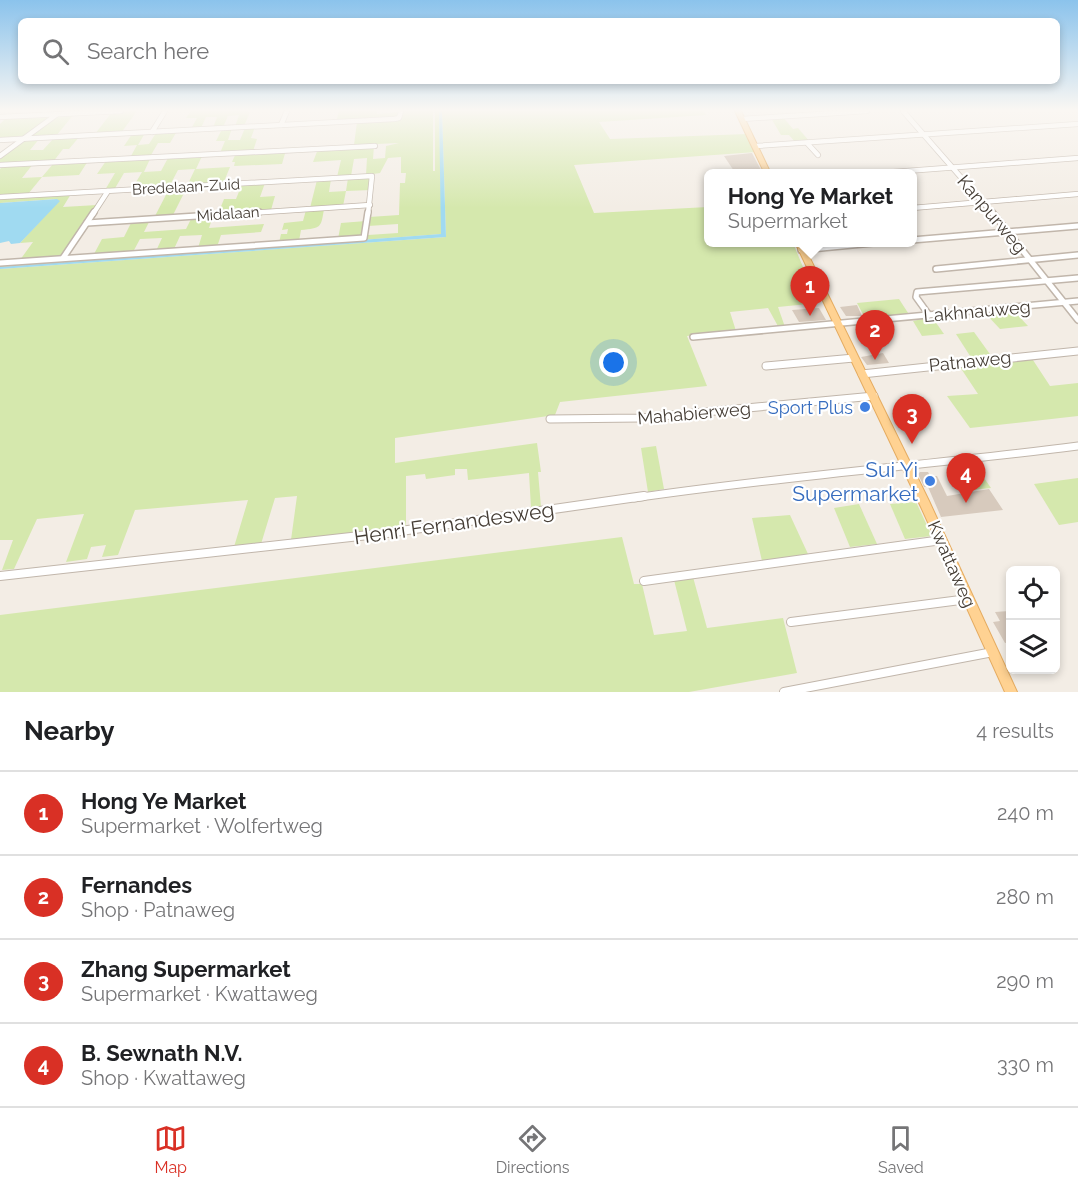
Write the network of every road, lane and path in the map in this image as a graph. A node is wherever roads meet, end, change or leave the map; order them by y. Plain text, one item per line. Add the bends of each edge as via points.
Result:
1 (16, 143) edge
2 (755, 143) edge
3 (802, 143) edge
4 (807, 143) edge
5 (931, 143) edge
6 (375, 146) dead end
7 (756, 146) junction
8 (818, 155) dead end
9 (0, 156) edge
10 (1078, 158) edge
11 (0, 165) edge
12 (952, 167) junction
13 (766, 169) edge
14 (917, 170) edge
15 (108, 191) junction
16 (1078, 194) edge
17 (0, 197) edge
18 (984, 202) junction
19 (370, 205) junction
20 (917, 208) edge
21 (87, 223) junction
22 (1078, 226) edge
23 (1007, 232) junction
24 (917, 240) edge
25 (800, 247) edge
26 (1078, 255) edge
27 (63, 258) junction
28 (1030, 260) junction
29 (0, 263) edge
30 (936, 269) dead end
31 (1078, 278) edge
32 (1047, 281) junction
33 (1078, 301) edge
34 (1064, 303) junction
35 (929, 315) junction
36 (1078, 320) edge
37 (839, 324) junction
38 (693, 336) dead end
39 (1078, 351) edge
40 (854, 358) junction
41 (766, 366) dead end
42 (862, 374) junction
43 (874, 396) junction
44 (550, 419) dead end
45 (1078, 446) edge
46 (907, 466) junction
47 (942, 540) junction
48 (0, 576) edge
49 (644, 581) dead end
50 (968, 599) junction
51 (790, 622) dead end
52 (993, 652) junction
53 (784, 692) edge
54 (1011, 692) edge

1 - 9 street
2 - 7 main road
3 - 7 street
4 - 8 street
5 - 12 street, Kanpurweg
6 - 11 street
7 - 13 main road
10 - 12 street
12 - 14 street
12 - 18 street, Kanpurweg
15 - 17 street, Bredelaan-Zuid
15 - 19 street, Bredelaan-Zuid via 372,176
15 - 21 street
16 - 18 street
18 - 20 street
18 - 23 street, Kanpurweg
19 - 21 street, Midalaan
19 - 27 street via 364,238
21 - 27 street
22 - 23 street
23 - 24 street
23 - 28 street, Kanpurweg
25 - 37 main road, Kwattaweg
26 - 28 street
27 - 29 street
28 - 30 street
28 - 32 street, Kanpurweg
31 - 32 street
32 - 34 street, Kanpurweg
32 - 35 street via 916,292
33 - 34 street, Lakhnauweg
34 - 35 street, Lakhnauweg
34 - 36 street, Kanpurweg
35 - 37 street, Lakhnauweg
37 - 38 street, Lakhnauweg
37 - 40 main road, Kwattaweg
39 - 42 street, Patnaweg
40 - 41 street
40 - 42 main road, Kwattaweg
42 - 43 main road, Kwattaweg
43 - 44 street, Mahabierweg via 641,418
43 - 46 main road, Kwattaweg
45 - 46 street, Henri Fernandesweg
46 - 47 main road, Kwattaweg
46 - 48 street, Henri Fernandesweg via 714,486 331,540
47 - 49 street
47 - 50 main road, Kwattaweg
50 - 51 street
50 - 52 main road, Kwattaweg
52 - 53 street
52 - 54 main road, Kwattaweg

